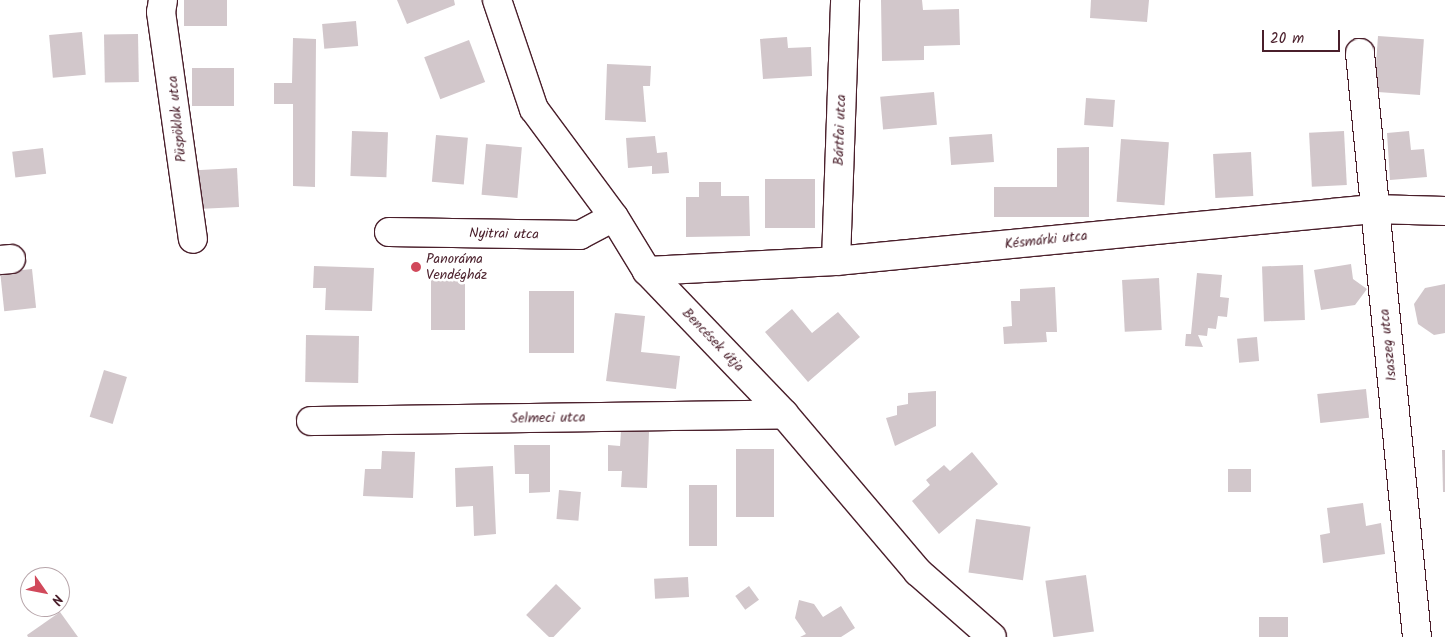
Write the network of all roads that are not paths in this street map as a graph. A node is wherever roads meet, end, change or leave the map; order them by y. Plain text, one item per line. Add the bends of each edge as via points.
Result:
1 (163, 0) edge
2 (496, 0) edge
3 (845, 0) edge
4 (1360, 54) dead end
5 (1373, 208) junction
6 (1445, 211) edge
7 (614, 217) junction
8 (389, 232) dead end
9 (193, 239) dead end
10 (836, 261) junction
11 (647, 271) junction
12 (784, 414) junction
13 (312, 421) dead end
14 (992, 637) edge
15 (1417, 637) edge

1 - 9 street, Püspöklak utca via 161,12
2 - 7 street, Bencések útja via 534,109
3 - 10 street, Bártfai utca
4 - 5 street, Isaszeg utca
5 - 6 street, Késmárki utca
5 - 10 street, Késmárki utca
5 - 15 street, Isaszeg utca
7 - 8 street, Nyitrai utca via 580,236
7 - 11 street, Bencések útja
10 - 11 street, Késmárki utca
11 - 12 street, Bencések útja
12 - 13 street, Selmeci utca
12 - 14 street, Bencések útja via 918,572

